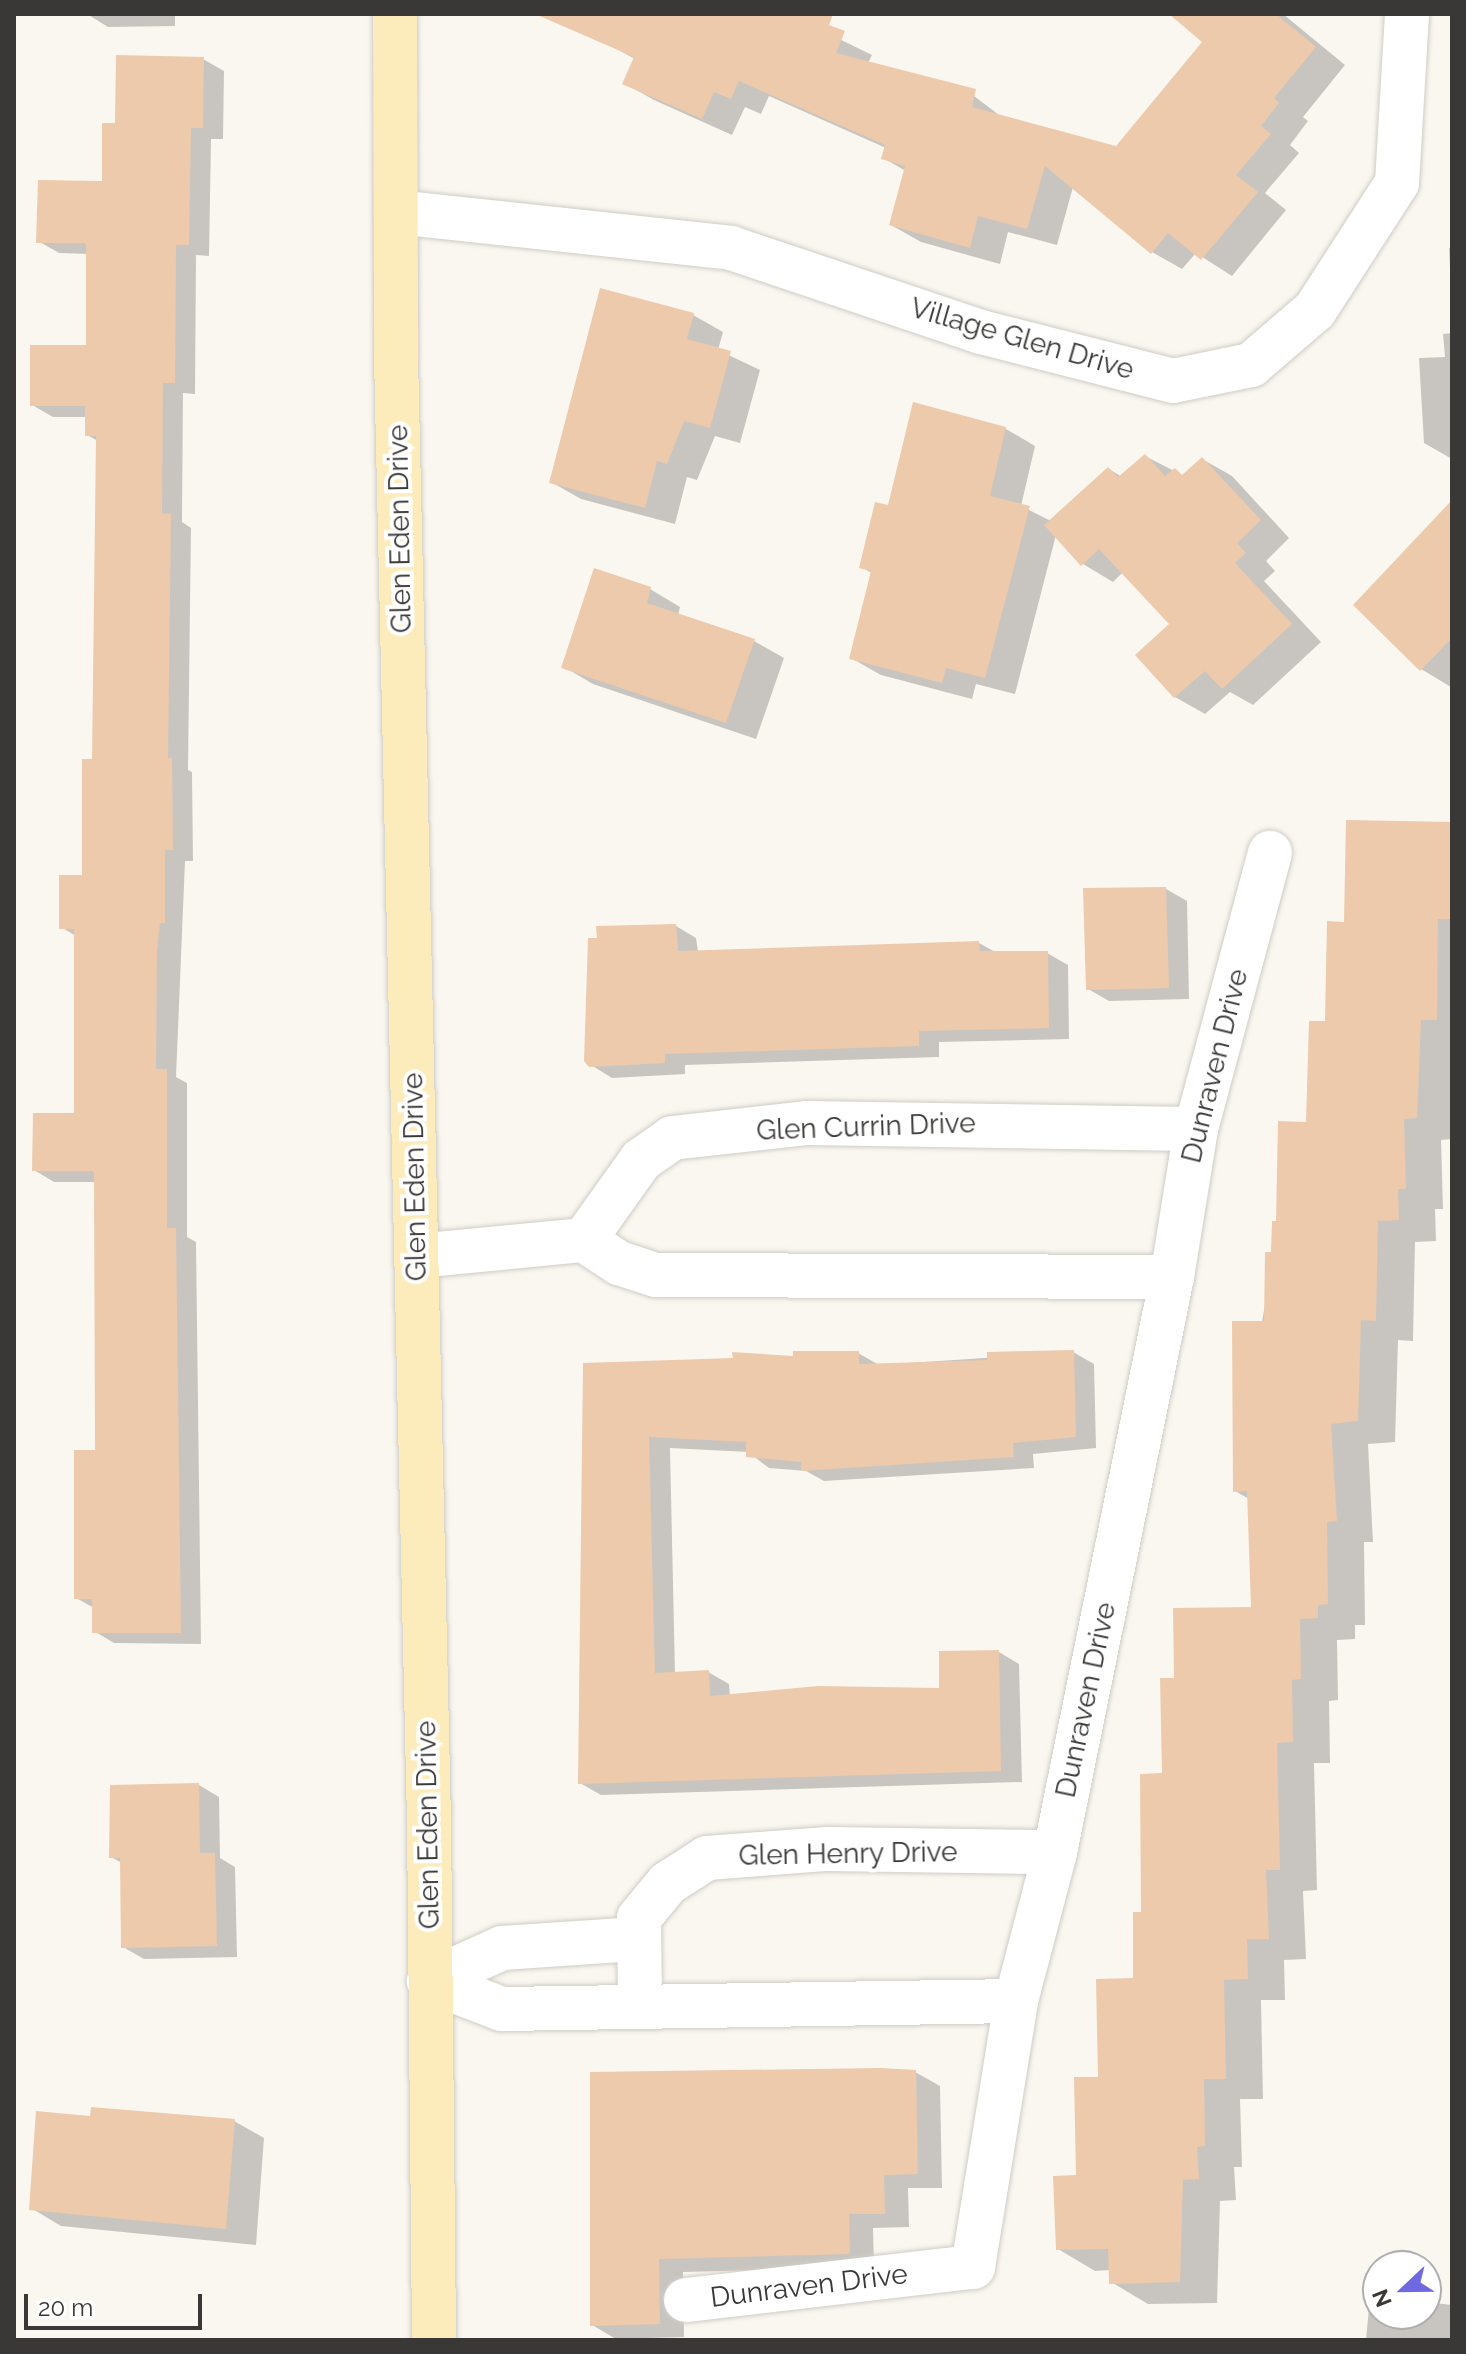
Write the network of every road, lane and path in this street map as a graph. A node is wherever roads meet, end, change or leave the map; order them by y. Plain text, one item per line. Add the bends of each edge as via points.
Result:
1 (395, 14) edge
2 (1407, 14) edge
3 (396, 212) junction
4 (1270, 853) dead end
5 (1196, 1129) junction
6 (584, 1240) junction
7 (417, 1256) junction
8 (1172, 1277) junction
9 (1055, 1852) junction
10 (639, 1939) junction
11 (429, 1981) junction
12 (1016, 2001) junction
13 (640, 2003) junction
14 (686, 2300) dead end
15 (434, 2340) edge

1 - 3 main road, Glen Eden Drive
2 - 3 street, Village Glen Drive via 1397,183 1315,310 1251,365 1173,381 981,332 731,248
3 - 7 main road, Glen Eden Drive
4 - 5 street, Dunraven Drive
5 - 6 street, Glen Currin Drive via 808,1123 672,1138 641,1160
5 - 8 street, Dunraven Drive
6 - 7 street
6 - 8 street via 619,1263 656,1275
7 - 11 main road, Glen Eden Drive
8 - 9 street, Dunraven Drive
9 - 10 street, Glen Henry Drive via 828,1849 707,1858 668,1883 639,1918
9 - 12 street, Dunraven Drive
10 - 11 street via 502,1948
10 - 13 street, Glen Henry Drive
11 - 13 street via 502,2009
11 - 15 main road, Glen Eden Drive
12 - 13 street
12 - 14 street, Dunraven Drive via 973,2267

